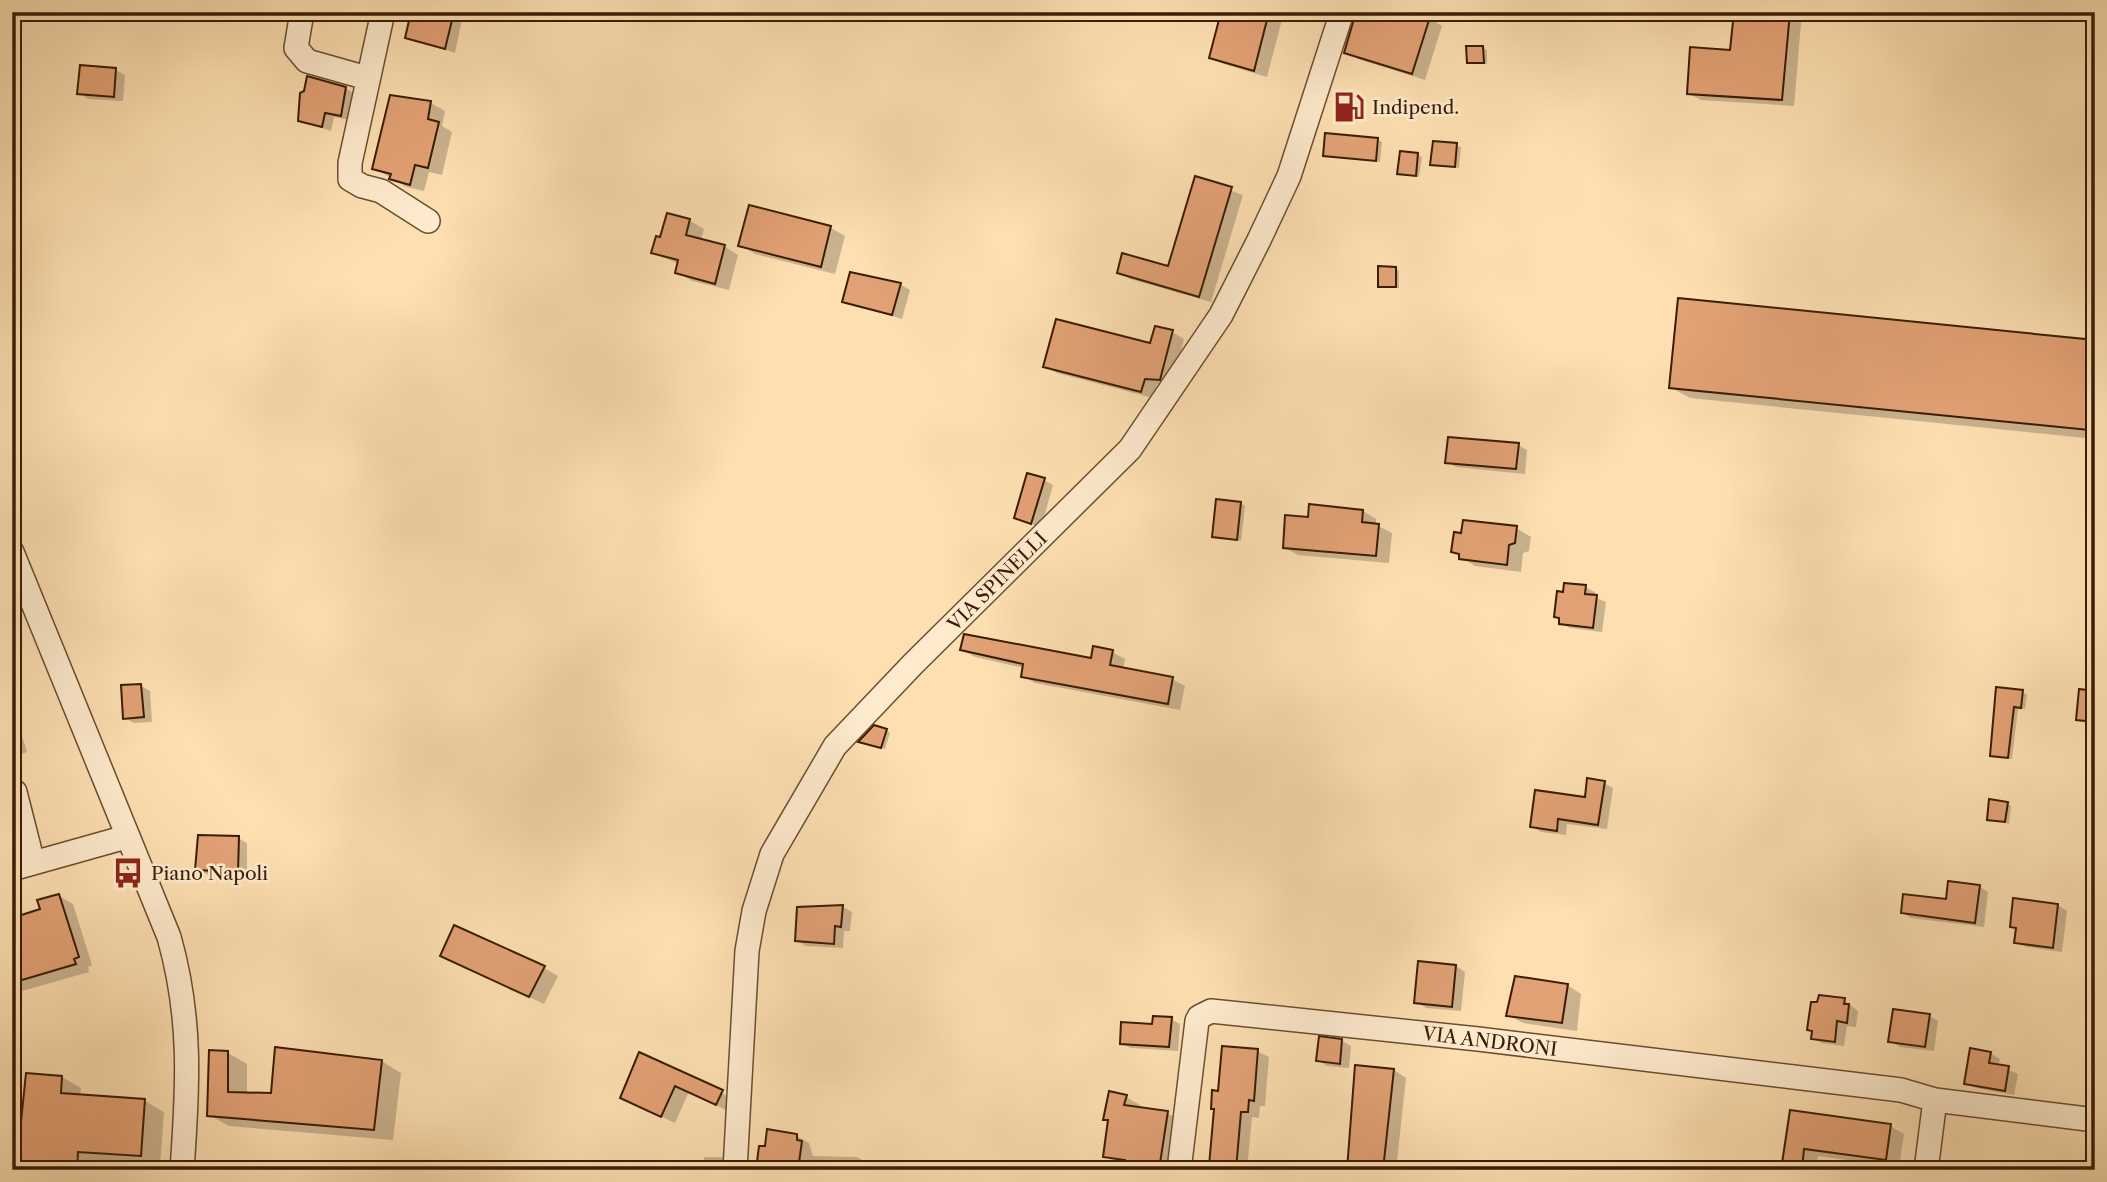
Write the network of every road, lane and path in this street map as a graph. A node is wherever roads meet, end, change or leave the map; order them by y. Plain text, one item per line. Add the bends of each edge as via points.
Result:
1 (302, 12) edge
2 (383, 12) edge
3 (1342, 12) edge
4 (367, 78) junction
5 (428, 220) dead end
6 (12, 552) edge
7 (12, 793) edge
8 (126, 836) junction
9 (22, 866) edge
10 (1935, 1100) junction
11 (2095, 1120) edge
12 (182, 1170) edge
13 (735, 1170) edge
14 (1179, 1170) edge
15 (1926, 1170) edge

1 - 4 street via 296,48 307,61
2 - 4 street
3 - 13 street, VIA SPINELLI via 1289,176 1259,240 1221,314 1130,449 835,746 772,854 747,951
4 - 5 street via 350,178
6 - 8 street
7 - 9 street
8 - 9 street
8 - 12 street via 169,937 185,1006 188,1091
10 - 11 street, VIA ANDRONI
10 - 14 street, VIA ANDRONI via 1901,1090 1211,1011 1197,1021
10 - 15 street

